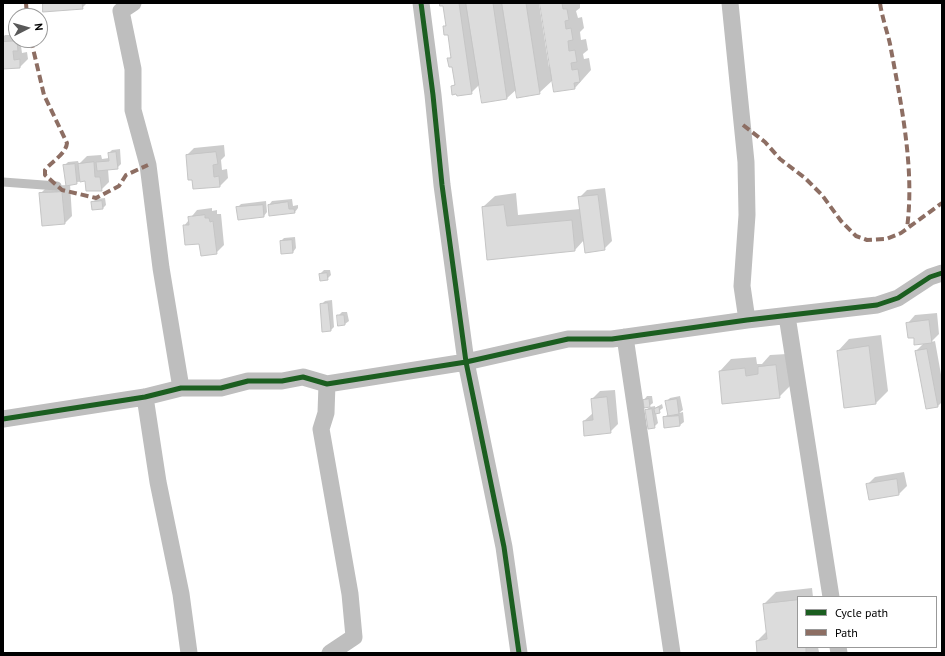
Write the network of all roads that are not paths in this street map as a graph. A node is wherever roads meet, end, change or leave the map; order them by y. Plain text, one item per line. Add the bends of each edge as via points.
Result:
1 (133, 3) edge
2 (421, 3) edge
3 (730, 3) edge
4 (3, 182) edge
5 (57, 186) dead end
6 (942, 273) edge
7 (787, 316) junction
8 (747, 320) junction
9 (625, 338) junction
10 (466, 362) junction
11 (327, 384) junction
12 (181, 388) junction
13 (145, 397) junction
14 (3, 419) edge
15 (830, 596) edge
16 (189, 653) edge
17 (330, 653) edge
18 (519, 653) edge
19 (672, 653) edge

1 - 12 street via 121,11 133,69 133,110 148,165 161,268
2 - 10 street
3 - 8 street via 746,162 747,215 742,286
4 - 5 lane
6 - 7 street via 930,277 898,298 877,305
7 - 8 street
7 - 15 street
8 - 9 street
9 - 10 street via 568,339
9 - 19 street
10 - 11 street
10 - 18 street via 504,547
11 - 12 street via 303,377 282,381 248,381 221,388
11 - 17 street via 326,413 321,429 350,594 354,637
12 - 13 street
13 - 14 street
13 - 16 street via 158,482 181,594

